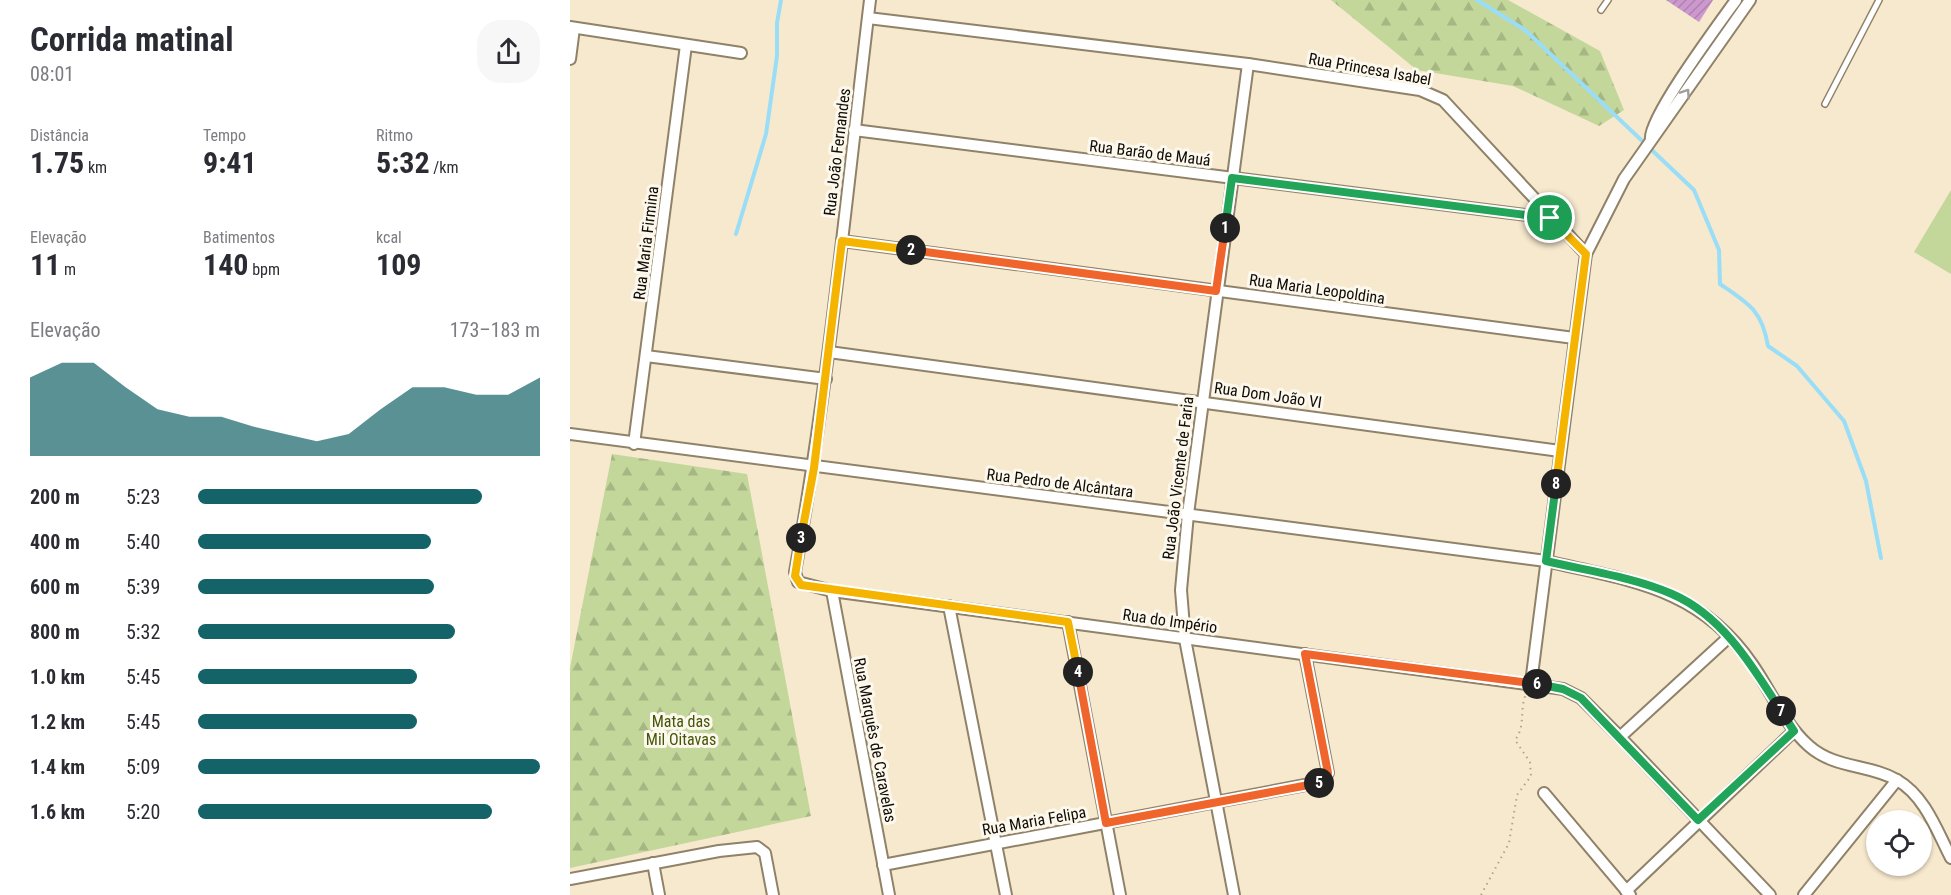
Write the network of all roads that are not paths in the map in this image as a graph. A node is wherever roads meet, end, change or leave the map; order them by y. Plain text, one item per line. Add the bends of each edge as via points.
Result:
1 (870, 0) edge
2 (1608, 0) edge
3 (1736, 0) edge
4 (1750, 0) edge
5 (1879, 0) edge
6 (1601, 10) dead end
7 (867, 18) junction
8 (572, 28) edge
9 (686, 45) junction
10 (741, 53) dead end
11 (570, 59) edge
12 (1248, 64) junction
13 (1825, 104) dead end
14 (854, 130) junction
15 (1650, 140) junction
16 (1232, 178) junction
17 (1550, 218) junction
18 (842, 241) junction
19 (1586, 254) junction
20 (1216, 291) junction
21 (1574, 338) junction
22 (829, 352) junction
23 (646, 356) junction
24 (826, 379) junction
25 (1202, 402) junction
26 (570, 435) edge
27 (634, 444) junction
28 (1560, 451) junction
29 (814, 468) junction
30 (1188, 514) junction
31 (1546, 561) junction
32 (806, 586) joint
33 (832, 591) junction
34 (949, 606) junction
35 (1068, 622) junction
36 (1729, 637) junction
37 (1185, 639) junction
38 (1305, 654) junction
39 (1531, 682) junction
40 (1794, 731) junction
41 (1620, 737) junction
42 (1897, 780) junction
43 (1544, 793) dead end
44 (1216, 802) junction
45 (1698, 820) junction
46 (1106, 823) junction
47 (995, 843) junction
48 (1951, 858) edge
49 (653, 863) junction
50 (883, 865) junction
51 (570, 879) edge
52 (1628, 893) edge
53 (659, 895) edge
54 (773, 895) edge
55 (889, 895) edge
56 (1006, 895) edge
57 (1119, 895) edge
58 (1234, 895) edge
59 (1770, 895) edge
60 (1804, 895) edge

1 - 7 street, Rua João Fernandes
2 - 6 lane
3 - 15 street via 1672,92 1651,128
15 -> 4 street
5 - 13 lane
7 - 12 street, Rua Princesa Isabel
7 - 14 street, Rua João Fernandes
8 - 9 street
8 - 11 street
9 - 10 street
9 - 23 street, Rua Maria Firmina
12 - 16 street, Rua João Vicente de Faria
12 - 17 street, Rua Princesa Isabel via 1436,95
14 - 16 street, Rua Barão de Mauá
14 - 18 street, Rua João Fernandes
15 - 19 street via 1616,194
16 - 17 street, Rua Barão de Mauá
16 - 20 street, Rua João Vicente de Faria
17 - 19 street, Rua Princesa Isabel
18 - 20 street, Rua Maria Leopoldina
18 - 22 street, Rua João Fernandes
19 - 21 street
20 - 21 street, Rua Maria Leopoldina
20 - 25 street, Rua João Vicente de Faria
21 - 28 street
22 - 24 street, Rua João Fernandes
22 - 25 street, Rua Dom João VI
23 - 24 street
23 - 27 street, Rua Maria Firmina
24 - 29 street, Rua João Fernandes
25 - 28 street, Rua Dom João VI
25 - 30 street, Rua João Vicente de Faria
26 - 27 street, Rua Pedro de Alcântara
27 - 29 street, Rua Pedro de Alcântara
28 - 31 street
29 - 30 street, Rua Pedro de Alcântara
29 - 32 street, Rua João Fernandes via 795,572 798,582
30 - 31 street, Rua Pedro de Alcântara
30 - 37 street, Rua João Vicente de Faria via 1181,590
31 - 36 street, Rua Pedro de Alcântara via 1674,595
31 - 39 street
32 - 33 street, Rua do Império
33 - 34 street, Rua do Império
33 - 50 street, Rua Marquês de Caravelas
34 - 35 street, Rua do Império
34 - 47 street
35 - 37 street, Rua do Império
35 - 46 street
36 - 40 street, Rua Pedro de Alcântara via 1751,663
36 - 41 street
37 - 38 street, Rua do Império
37 - 44 street, Rua João Vicente de Faria
38 - 39 street, Rua do Império
38 - 44 street, Rua Maria Felipa via 1328,773 1321,783
39 - 41 street, Rua do Império via 1575,694
40 - 42 street, Rua Pedro de Alcântara via 1829,759
40 - 45 street
41 - 45 street, Rua do Império
42 - 48 street via 1927,811
42 - 60 street
43 - 52 street
44 - 46 street, Rua Maria Felipa
44 - 58 street, Rua João Vicente de Faria
45 - 52 street
45 - 59 street, Rua do Império
46 - 47 street, Rua Maria Felipa
46 - 57 street
47 - 50 street, Rua Maria Felipa
47 - 56 street
49 - 51 street
49 - 53 street
49 - 54 street via 760,848 766,856
50 - 55 street, Rua Marquês de Caravelas

